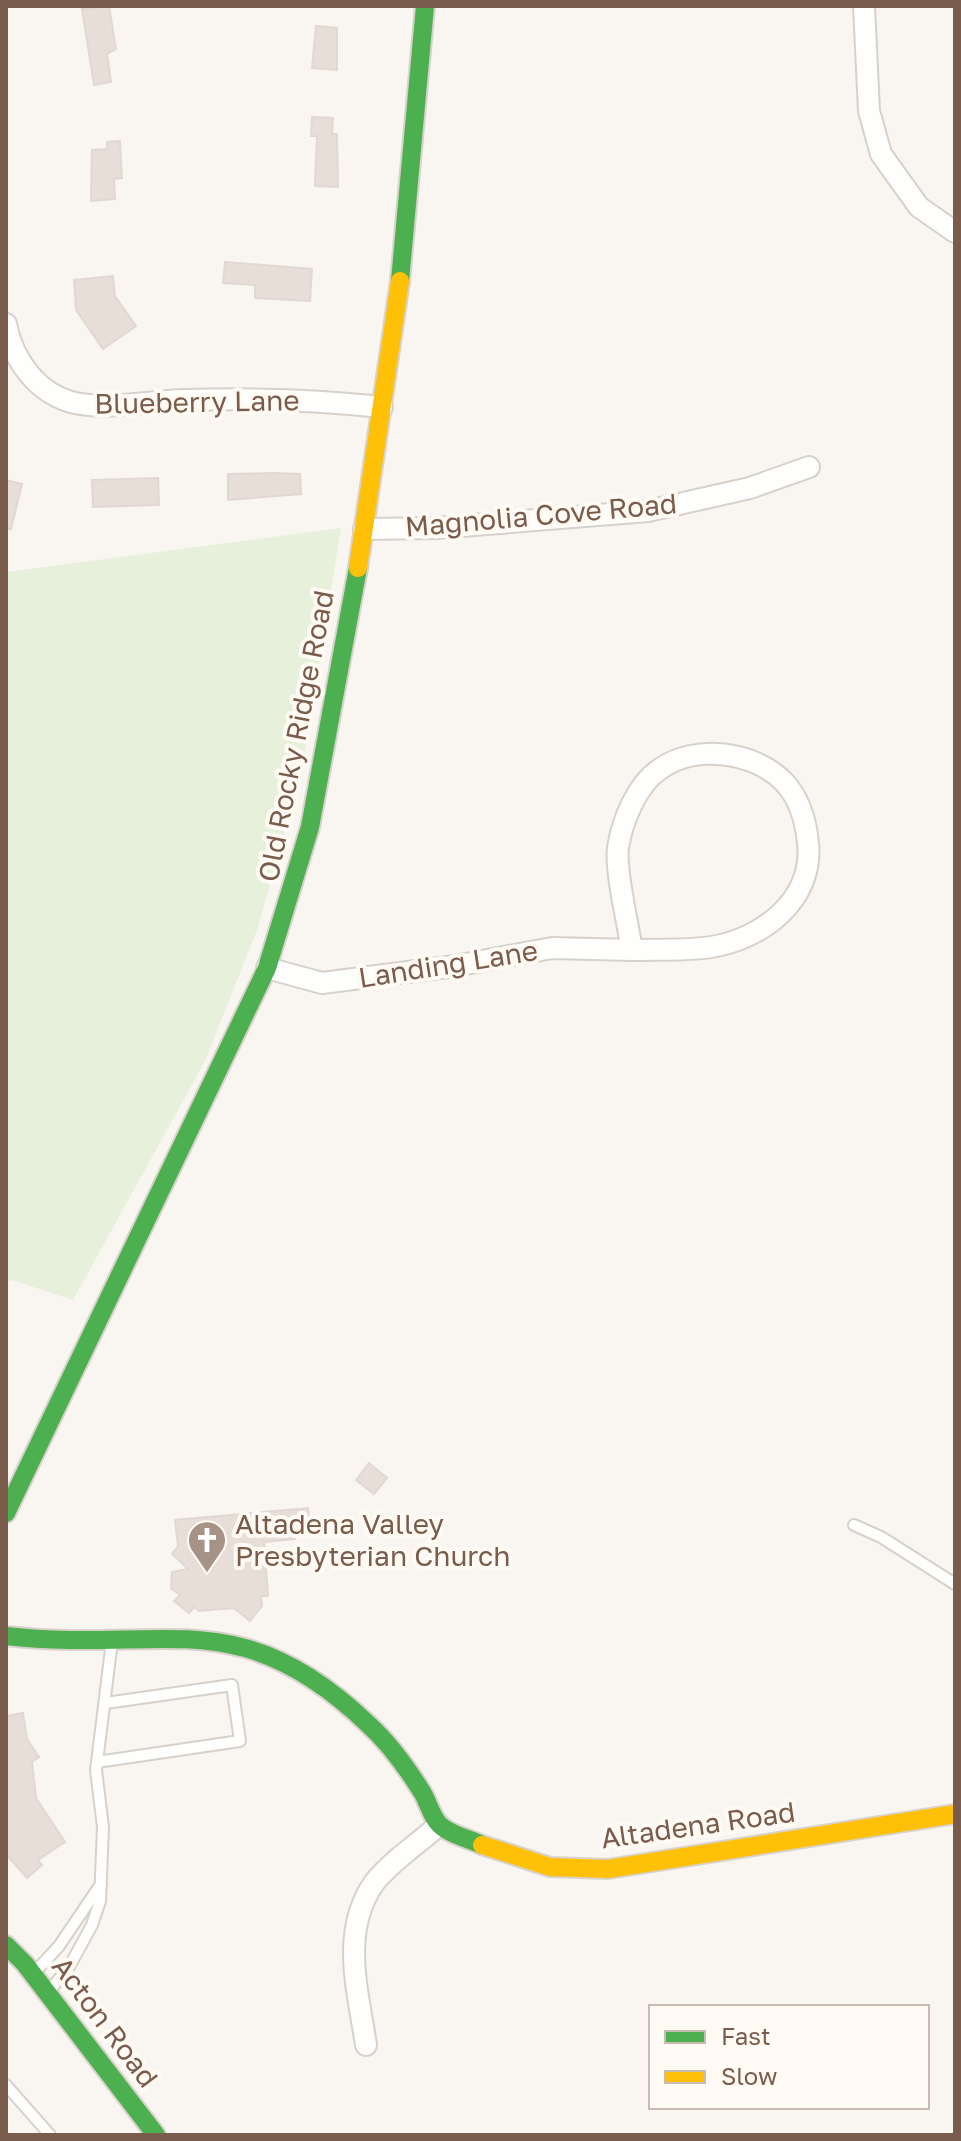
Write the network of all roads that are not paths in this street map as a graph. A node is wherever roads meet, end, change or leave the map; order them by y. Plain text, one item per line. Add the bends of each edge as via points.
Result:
1 (425, 6) edge
2 (864, 6) edge
3 (955, 232) edge
4 (6, 324) edge
5 (382, 407) junction
6 (809, 467) dead end
7 (364, 529) junction
8 (632, 950) junction
9 (267, 968) junction
10 (6, 1513) edge
11 (854, 1525) dead end
12 (955, 1584) edge
13 (6, 1636) edge
14 (112, 1639) junction
15 (106, 1703) junction
16 (97, 1762) junction
17 (955, 1814) edge
18 (439, 1825) junction
19 (102, 1882) junction
20 (6, 1945) edge
21 (33, 1974) junction
22 (47, 1993) junction
23 (366, 2045) dead end
24 (6, 2085) edge
25 (148, 2133) edge
26 (50, 2135) edge

1 - 5 street, Old Rocky Ridge Road via 413,189
2 - 3 street via 869,111 881,154 919,207
4 - 5 street, Blueberry Lane via 23,368 74,402 268,399
5 - 7 street, Old Rocky Ridge Road
6 - 7 street, Magnolia Cove Road via 750,488 648,511
7 - 9 street, Old Rocky Ridge Road via 308,844
8 - 8 street, Landing Lane via 618,849 634,798 660,768 704,754 742,756 784,782 805,818 810,859 796,900 759,933 713,947
8 - 9 street, Landing Lane via 552,948 322,983
9 - 10 street, Old Rocky Ridge Road
11 - 12 lane
13 - 14 street via 46,1642
14 - 15 lane
14 - 18 street via 216,1639 287,1662 326,1686 371,1726 429,1803
15 - 16 lane
15 - 16 lane via 232,1685 240,1741
16 - 19 lane
17 - 18 street, Altadena Road via 608,1869 550,1867 498,1852
18 - 23 street via 375,1883 356,1924 352,1948
19 - 21 lane
19 - 22 lane via 92,1925
20 - 21 street, Acton Road
21 - 22 street, Acton Road
22 - 25 street, Acton Road
24 - 26 lane

